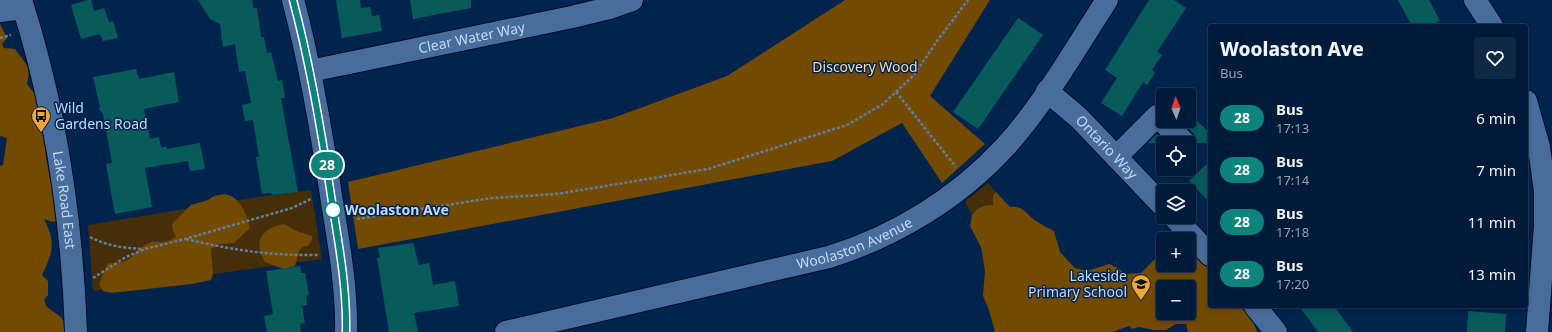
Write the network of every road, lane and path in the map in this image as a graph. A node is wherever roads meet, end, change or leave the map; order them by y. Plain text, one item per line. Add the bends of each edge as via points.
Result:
1 (292, 0) edge
2 (632, 0) edge
3 (968, 0) edge
4 (1107, 0) edge
5 (1475, 0) edge
6 (22, 4) edge
7 (0, 11) edge
8 (1491, 24) edge
9 (13, 34) dead end
10 (0, 38) edge
11 (310, 71) junction
12 (1047, 91) junction
13 (896, 92) junction
14 (1528, 108) edge
15 (1178, 136) edge
16 (1116, 157) junction
17 (958, 169) dead end
18 (316, 196) dead end
19 (1156, 199) edge
20 (354, 220) dead end
21 (1181, 224) edge
22 (85, 234) dead end
23 (185, 239) junction
24 (146, 249) junction
25 (1208, 250) edge
26 (322, 254) dead end
27 (89, 280) dead end
28 (1257, 308) edge
29 (549, 327) edge
30 (76, 332) edge
31 (346, 332) edge
32 (506, 332) edge
33 (1276, 332) edge
34 (1537, 332) edge

1 - 11 street
2 - 11 street, Clear Water Way via 572,17
3 - 13 path via 914,75
4 - 12 street, Woolaston Avenue
5 - 8 street
6 - 7 street
6 - 30 street, Lake Road East via 42,78 62,182 75,291
9 - 10 path
11 - 31 street via 340,254 346,302
12 - 16 street, Ontario Way via 1079,118
12 - 29 street, Woolaston Avenue via 1005,147 976,174 925,214 891,233 829,257
13 - 17 path
13 - 20 path via 883,104 847,125 708,169 558,194 492,198
14 - 34 street via 1539,147 1545,192
15 - 16 street via 1157,116
16 - 19 street, Ontario Way
18 - 23 path via 292,208
21 - 25 street
22 - 24 path via 102,244
23 - 24 path
23 - 26 path via 257,253
24 - 27 path via 126,257
28 - 33 street
29 - 32 street, Woolaston Avenue

